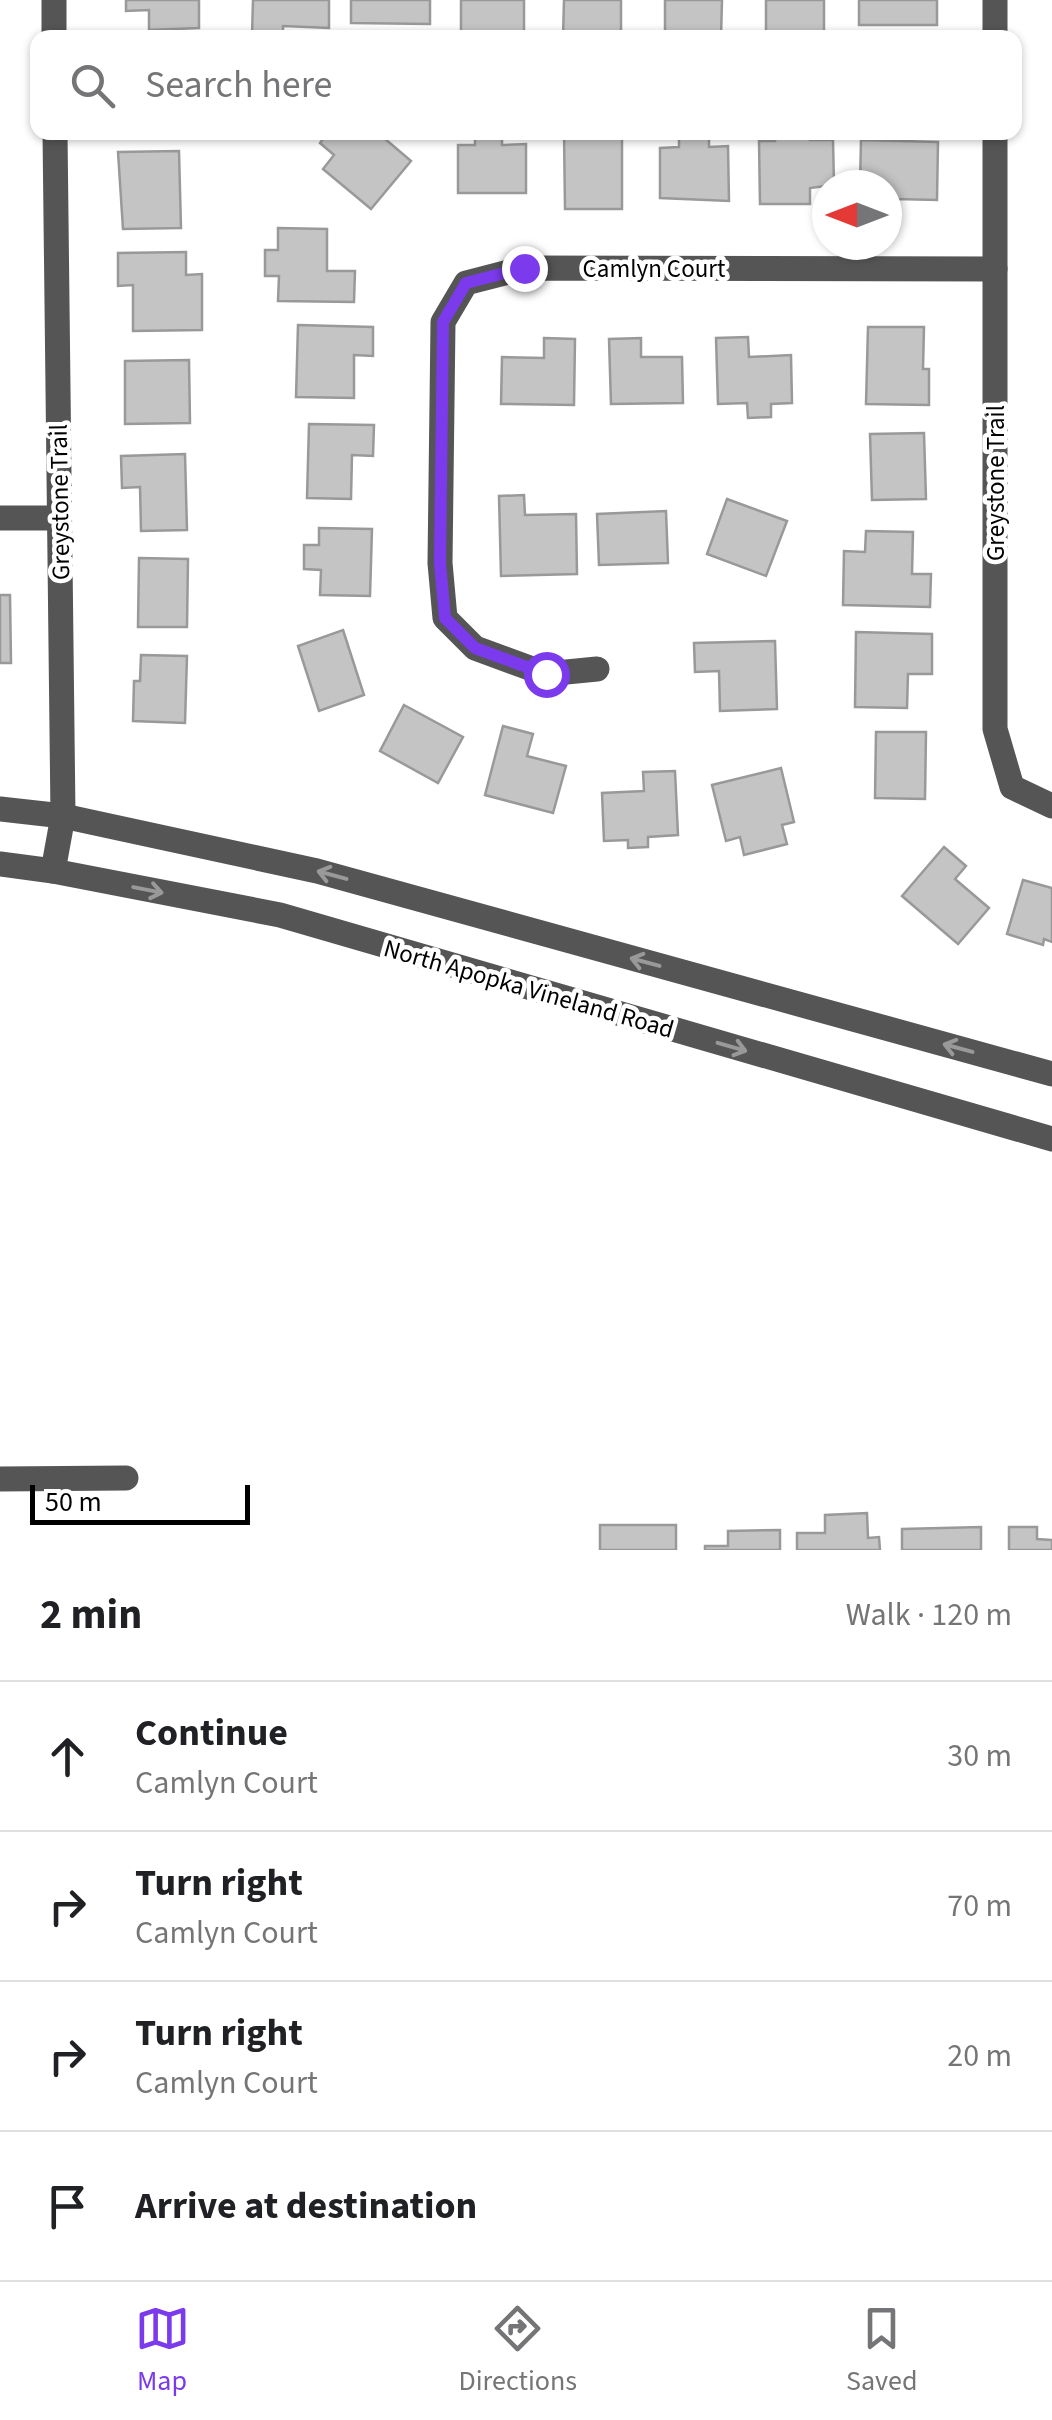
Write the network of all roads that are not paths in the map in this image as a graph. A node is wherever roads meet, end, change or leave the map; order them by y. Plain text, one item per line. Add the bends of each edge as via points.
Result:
1 (54, 0) edge
2 (995, 0) edge
3 (54, 30) edge
4 (995, 30) edge
5 (55, 140) edge
6 (995, 140) edge
7 (995, 269) junction
8 (0, 518) edge
9 (59, 518) junction
10 (597, 669) dead end
11 (1052, 806) edge
12 (0, 809) edge
13 (63, 816) junction
14 (0, 864) edge
15 (52, 871) junction
16 (1052, 1074) edge
17 (1052, 1139) edge
18 (126, 1478) dead end
19 (0, 1480) edge

1 - 3 street
2 - 4 street
5 - 9 street, Greystone Trail
6 - 7 street, Greystone Trail
7 - 10 street, Camlyn Court via 524,268 466,283 443,322 445,618 475,648 546,674
7 - 11 street, Greystone Trail via 995,729 1012,787
8 - 9 street
9 - 13 street, Greystone Trail
12 - 13 street
13 - 15 street, Greystone Trail
16 -> 13 street via 317,871
14 - 15 street, North Apopka Vineland Road
15 -> 17 street, North Apopka Vineland Road via 280,915
18 - 19 street

